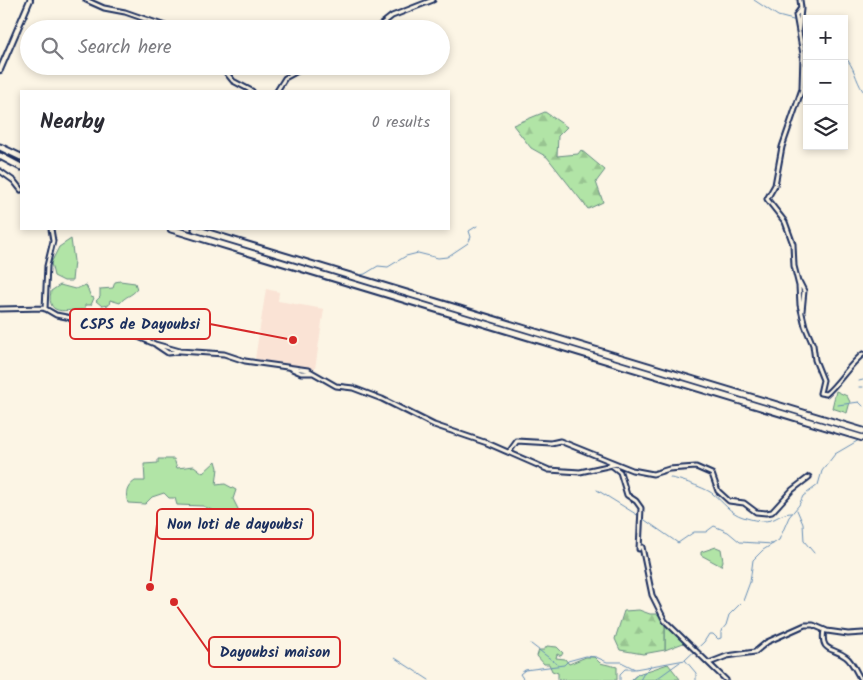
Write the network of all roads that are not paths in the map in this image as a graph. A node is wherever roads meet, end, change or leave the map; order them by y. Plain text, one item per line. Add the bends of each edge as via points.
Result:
1 (30, 0) edge
2 (86, 0) edge
3 (433, 0) edge
4 (800, 0) edge
5 (21, 20) edge
6 (148, 20) edge
7 (387, 20) edge
8 (20, 23) edge
9 (0, 70) edge
10 (228, 75) edge
11 (290, 75) edge
12 (250, 90) edge
13 (278, 90) edge
14 (0, 146) edge
15 (0, 156) edge
16 (20, 156) edge
17 (20, 166) edge
18 (0, 171) edge
19 (20, 189) edge
20 (51, 230) edge
21 (174, 230) edge
22 (198, 230) edge
23 (0, 309) edge
24 (46, 309) junction
25 (863, 354) edge
26 (862, 430) edge
27 (863, 438) edge
28 (509, 452) junction
29 (607, 459) junction
30 (610, 464) junction
31 (617, 464) junction
32 (809, 477) dead end
33 (824, 630) junction
34 (863, 633) edge
35 (709, 663) junction
36 (726, 680) edge
37 (861, 680) edge

1 - 5 street
2 - 6 street
3 - 7 street
4 - 25 street via 801,8 796,15 804,54 802,89 782,147 775,185 767,200 786,225 793,247 794,266 804,291 802,314 823,380 820,393 826,394
8 - 9 street
10 - 12 street
11 - 13 street
14 - 16 highway
15 - 17 highway
18 - 19 street
20 - 24 street via 53,241 47,266
21 - 27 highway
22 - 26 highway
23 - 24 street
24 - 28 street via 56,315 112,326 168,353 224,354 244,362 313,373 336,386 353,388 382,399 434,425
28 - 29 street via 517,441 560,441
28 - 30 street via 549,470 580,472
29 - 30 street
29 - 31 street
30 - 31 street
30 - 35 street via 620,472 627,495 641,508 640,548 656,606 665,621
31 - 32 street via 653,474 693,467 709,471 715,477 718,492 729,501 744,503 756,512 766,513 773,511
33 - 34 street
33 - 35 street via 805,625 766,642 755,652 727,656
33 - 37 street via 822,640 825,645 847,657
35 - 36 street

